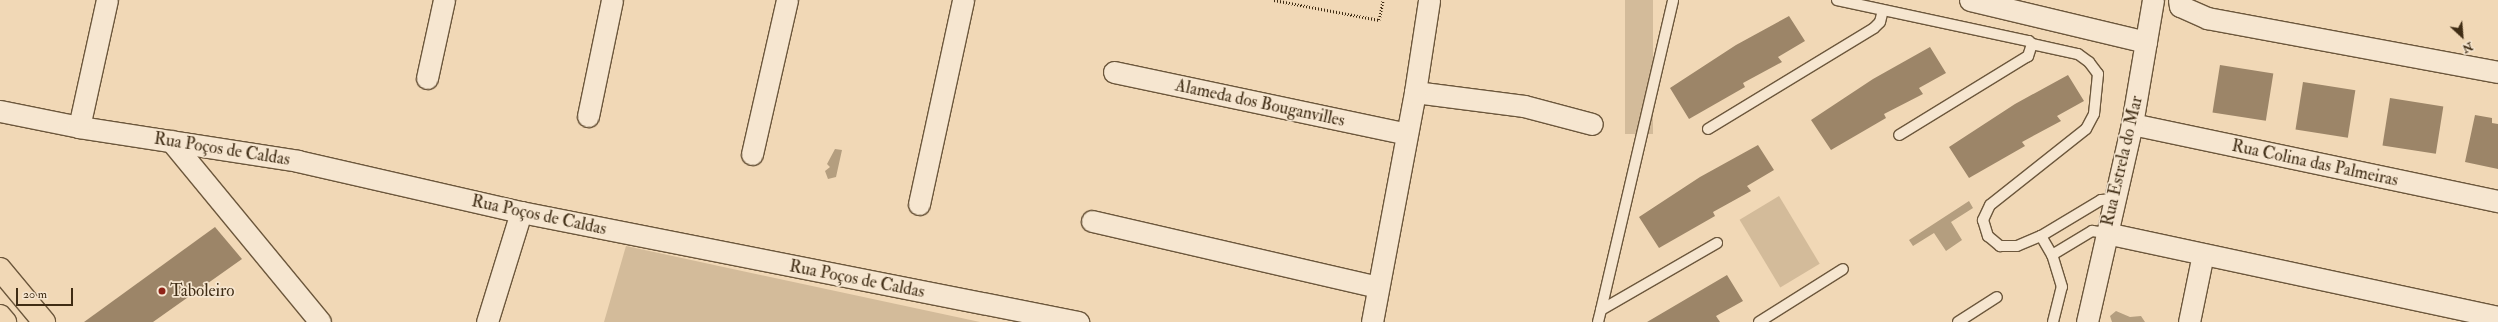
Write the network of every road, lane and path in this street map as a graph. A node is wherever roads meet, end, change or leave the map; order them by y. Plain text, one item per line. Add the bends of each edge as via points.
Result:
1 (107, 0) edge
2 (444, 0) edge
3 (612, 0) edge
4 (787, 0) edge
5 (963, 0) edge
6 (1274, 0) edge
7 (1383, 0) edge
8 (1430, 0) edge
9 (1673, 0) edge
10 (1837, 0) edge
11 (1970, 0) edge
12 (2153, 0) edge
13 (2179, 0) edge
14 (1883, 10) junction
15 (2146, 42) junction
16 (2032, 44) junction
17 (1114, 72) dead end
18 (2498, 72) edge
19 (427, 78) dead end
20 (1415, 92) junction
21 (0, 111) edge
22 (588, 116) dead end
23 (1592, 124) dead end
24 (2132, 124) junction
25 (79, 127) junction
26 (1708, 129) dead end
27 (1403, 133) junction
28 (1899, 136) dead end
29 (171, 140) junction
30 (752, 154) dead end
31 (2115, 199) junction
32 (2498, 201) edge
33 (919, 204) dead end
34 (520, 212) junction
35 (1092, 221) dead end
36 (2106, 233) junction
37 (2041, 236) junction
38 (1717, 243) dead end
39 (2203, 254) junction
40 (2052, 255) junction
41 (1843, 269) dead end
42 (0, 270) edge
43 (1373, 286) junction
44 (1997, 297) dead end
45 (1601, 310) junction
46 (0, 316) edge
47 (2498, 317) edge
48 (5, 322) edge
49 (44, 322) edge
50 (319, 322) edge
51 (487, 322) edge
52 (1078, 322) edge
53 (1363, 322) edge
54 (1372, 322) edge
55 (1598, 322) edge
56 (1759, 322) edge
57 (1958, 322) edge
58 (2053, 322) edge
59 (2087, 322) edge
60 (2189, 322) edge

1 - 25 street
2 - 19 street
3 - 22 street
4 - 30 street
5 - 33 street
6 - 7 path via 1378,20
8 - 20 street
9 - 45 lane
10 - 14 lane
11 - 15 street
12 - 15 street, Rua Estrela do Mar
13 - 18 street via 2180,6 2207,18
14 - 16 lane via 2029,41
14 - 26 lane via 1880,22 1874,28
15 - 24 street, Rua Estrela do Mar
16 - 28 lane via 2028,56
16 - 37 lane via 2078,54 2098,74 2094,114 2086,129 1990,205 1982,220 1988,236 2000,246 2017,246
17 - 27 street, Alameda dos Bouganvilles
20 - 23 street via 1524,106
20 - 27 street
21 - 25 street, Rua Poços de Caldas
24 - 31 street, Rua Estrela do Mar
24 - 32 street, Rua Colina das Palmeiras
25 - 29 street, Rua Poços de Caldas
27 - 43 street
29 - 34 street, Rua Poços de Caldas via 298,161
29 - 50 street
31 - 36 street, Rua Estrela do Mar
31 - 37 lane via 2101,200
34 - 51 street
34 - 52 street, Rua Poços de Caldas
35 - 43 street
36 - 39 street
36 - 40 lane via 2092,231
36 - 59 street, Rua Estrela do Mar
37 - 40 lane
38 - 45 lane
39 - 47 street
39 - 60 street
40 - 58 lane via 2062,287
41 - 56 lane
42 - 49 main road
43 - 53 street
43 - 54 street
44 - 57 lane
45 - 55 lane
46 - 48 main road

